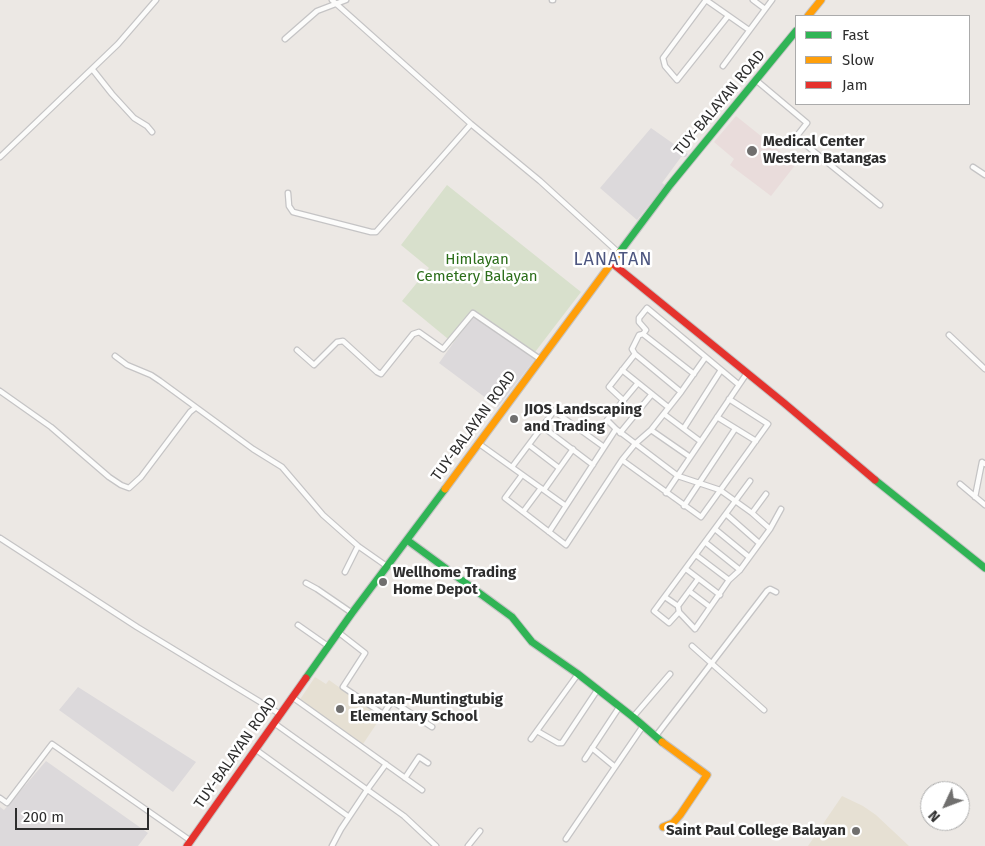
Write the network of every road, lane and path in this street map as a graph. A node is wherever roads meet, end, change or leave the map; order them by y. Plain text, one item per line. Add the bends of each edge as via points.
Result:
1 (156, 0) edge
2 (346, 0) edge
3 (706, 0) edge
4 (752, 0) edge
5 (772, 0) edge
6 (821, 0) edge
7 (334, 2) edge
8 (765, 9) junction
9 (809, 15) edge
10 (728, 16) junction
11 (749, 30) junction
12 (795, 32) edge
13 (285, 40) dead end
14 (723, 66) dead end
15 (93, 70) junction
16 (757, 81) junction
17 (471, 124) junction
18 (152, 132) dead end
19 (0, 157) edge
20 (974, 167) dead end
21 (985, 175) edge
22 (288, 193) dead end
23 (880, 205) dead end
24 (619, 253) junction
25 (612, 263) junction
26 (643, 334) junction
27 (949, 335) dead end
28 (297, 350) dead end
29 (635, 354) junction
30 (115, 356) dead end
31 (705, 358) junction
32 (540, 359) junction
33 (985, 369) edge
34 (622, 370) junction
35 (721, 370) junction
36 (746, 373) junction
37 (694, 374) junction
38 (638, 383) junction
39 (738, 384) junction
40 (0, 391) edge
41 (681, 392) junction
42 (652, 394) junction
43 (729, 399) junction
44 (624, 400) junction
45 (668, 407) junction
46 (195, 408) junction
47 (664, 414) junction
48 (717, 417) junction
49 (543, 426) junction
50 (684, 428) junction
51 (735, 429) junction
52 (651, 430) junction
53 (618, 431) junction
54 (700, 440) junction
55 (756, 441) junction
56 (478, 443) junction
57 (635, 444) junction
58 (529, 445) junction
59 (604, 447) junction
60 (573, 449) junction
61 (690, 457) junction
62 (622, 460) junction
63 (985, 464) edge
64 (593, 465) junction
65 (512, 467) junction
66 (560, 468) junction
67 (522, 475) junction
68 (678, 476) junction
69 (750, 481) dead end
70 (700, 483) junction
71 (960, 484) dead end
72 (542, 489) junction
73 (720, 490) junction
74 (666, 493) junction
75 (766, 494) dead end
76 (975, 497) junction
77 (736, 501) junction
78 (985, 505) edge
79 (566, 506) junction
80 (684, 506) junction
81 (781, 509) dead end
82 (523, 512) junction
83 (726, 514) junction
84 (752, 514) junction
85 (715, 529) junction
86 (770, 529) junction
87 (550, 532) junction
88 (0, 538) edge
89 (408, 540) junction
90 (705, 542) junction
91 (759, 543) junction
92 (358, 546) junction
93 (696, 555) junction
94 (749, 557) junction
95 (984, 565) edge
96 (388, 567) junction
97 (686, 569) junction
98 (740, 570) junction
99 (345, 572) dead end
100 (698, 579) junction
101 (729, 580) junction
102 (306, 583) dead end
103 (689, 591) junction
104 (776, 592) dead end
105 (720, 595) junction
106 (664, 597) junction
107 (710, 607) junction
108 (678, 609) junction
109 (352, 612) junction
110 (298, 625) dead end
111 (338, 632) junction
112 (328, 646) junction
113 (692, 646) dead end
114 (711, 663) junction
115 (578, 674) junction
116 (670, 674) dead end
117 (598, 689) junction
118 (292, 697) junction
119 (620, 706) junction
120 (764, 710) dead end
121 (280, 714) junction
122 (633, 717) junction
123 (274, 722) junction
124 (642, 726) junction
125 (432, 727) dead end
126 (537, 732) junction
127 (655, 737) junction
128 (531, 739) dead end
129 (592, 748) junction
130 (255, 749) junction
131 (585, 758) dead end
132 (428, 763) dead end
133 (386, 764) junction
134 (615, 767) junction
135 (405, 778) junction
136 (367, 790) junction
137 (422, 790) dead end
138 (0, 798) edge
139 (349, 817) junction
140 (663, 827) dead end
141 (480, 831) dead end
142 (566, 839) dead end
143 (189, 844) edge
144 (332, 846) edge
145 (436, 846) edge
146 (468, 846) edge

1 - 15 street
2 - 7 street
3 - 10 street
3 - 10 street via 663,58 665,66 677,80
4 - 8 street
5 - 8 street
6 - 9 main road
7 - 13 street via 317,11
7 - 17 street
8 - 11 street
10 - 11 street
11 - 14 street
12 - 16 main road, TUY-BALAYAN ROAD
15 - 18 street via 134,118
15 - 19 street
16 - 23 street via 807,123 796,137
16 - 24 main road, TUY-BALAYAN ROAD via 670,185
17 - 22 street via 376,232 293,212
17 - 24 street
20 - 21 street
24 - 25 main road, TUY-BALAYAN ROAD
25 - 32 main road, TUY-BALAYAN ROAD
25 - 36 main road
26 - 29 street via 639,335 632,349
26 - 31 street via 646,330 639,322 647,308
26 - 37 street
27 - 33 street
28 - 32 street via 314,365 337,342 343,341 381,374 413,334 419,332 443,349 474,312
29 - 34 street
29 - 41 street
30 - 46 street via 151,375
31 - 35 street
31 - 37 street
32 - 56 main road, TUY-BALAYAN ROAD
34 - 38 street
34 - 44 street via 609,387
35 - 39 street
35 - 50 street
36 - 39 street
36 - 95 main road via 895,497
37 - 41 street
38 - 42 street
38 - 44 street
39 - 43 street
40 - 46 street via 51,427 109,477 129,488
41 - 45 street
42 - 45 street
42 - 53 street
43 - 48 street
43 - 55 street via 768,424
44 - 53 street via 607,420
45 - 47 street
46 - 92 street via 282,467 324,515
47 - 50 street
47 - 52 street
48 - 51 street
48 - 54 street
49 - 58 street
49 - 59 street via 554,411
49 - 60 street
50 - 54 street
51 - 55 street
51 - 70 street
52 - 57 street
52 - 61 street
53 - 57 street
53 - 59 street
54 - 61 street
55 - 73 street
56 - 65 street
56 - 89 main road, TUY-BALAYAN ROAD
57 - 62 street
57 - 68 street
58 - 65 street
58 - 66 street
59 - 64 street
60 - 64 street
60 - 66 street
61 - 68 street
62 - 74 street
62 - 87 street via 566,545
63 - 76 street via 982,462
64 - 79 street
65 - 67 street
66 - 72 street
67 - 72 street
67 - 82 street via 505,498
68 - 70 street
68 - 74 street
69 - 77 street
70 - 73 street
70 - 80 street
71 - 76 street
72 - 79 street
72 - 82 street
73 - 77 street
73 - 80 street via 700,517
74 - 80 street
75 - 84 street
76 - 78 street
77 - 83 street
77 - 84 street
79 - 87 street
81 - 86 street
82 - 87 street
83 - 85 street
83 - 91 street
84 - 86 street
85 - 90 street
85 - 94 street
86 - 91 street
88 - 121 street
89 - 96 main road, TUY-BALAYAN ROAD
89 - 115 main road via 512,617 532,642
90 - 93 street
90 - 98 street
91 - 94 street
92 - 96 street
92 - 99 street
93 - 97 street
93 - 101 street
94 - 98 street
96 - 109 main road, TUY-BALAYAN ROAD
97 - 100 street
97 - 106 street
98 - 101 street
100 - 103 street
100 - 105 street
101 - 105 street
102 - 109 street
103 - 107 street
103 - 108 street
104 - 114 street via 767,591
105 - 107 street
106 - 108 street
106 - 108 street via 654,610 669,623
107 - 108 street via 695,628
109 - 111 main road, TUY-BALAYAN ROAD
110 - 112 street
111 - 112 main road, TUY-BALAYAN ROAD
111 - 125 street via 365,653 343,687 383,714 392,701
112 - 118 main road, TUY-BALAYAN ROAD
113 - 114 street
114 - 120 street
114 - 127 street
115 - 117 main road
115 - 126 street
116 - 122 street
117 - 119 main road
117 - 126 street via 562,743
118 - 121 main road, TUY-BALAYAN ROAD
118 - 133 street
119 - 122 main road
119 - 129 street
121 - 123 main road, TUY-BALAYAN ROAD
122 - 124 main road
123 - 130 main road, TUY-BALAYAN ROAD
123 - 136 street
124 - 127 main road
124 - 134 street
126 - 128 street
127 - 140 main road via 708,776 677,819
129 - 131 street
129 - 134 street
130 - 139 street
130 - 143 main road, TUY-BALAYAN ROAD
132 - 135 street via 419,757
133 - 135 street
133 - 136 street
134 - 142 street
135 - 137 street
136 - 139 street
136 - 145 street via 404,816
138 - 143 street via 7,803 52,744
139 - 144 street
141 - 146 street

